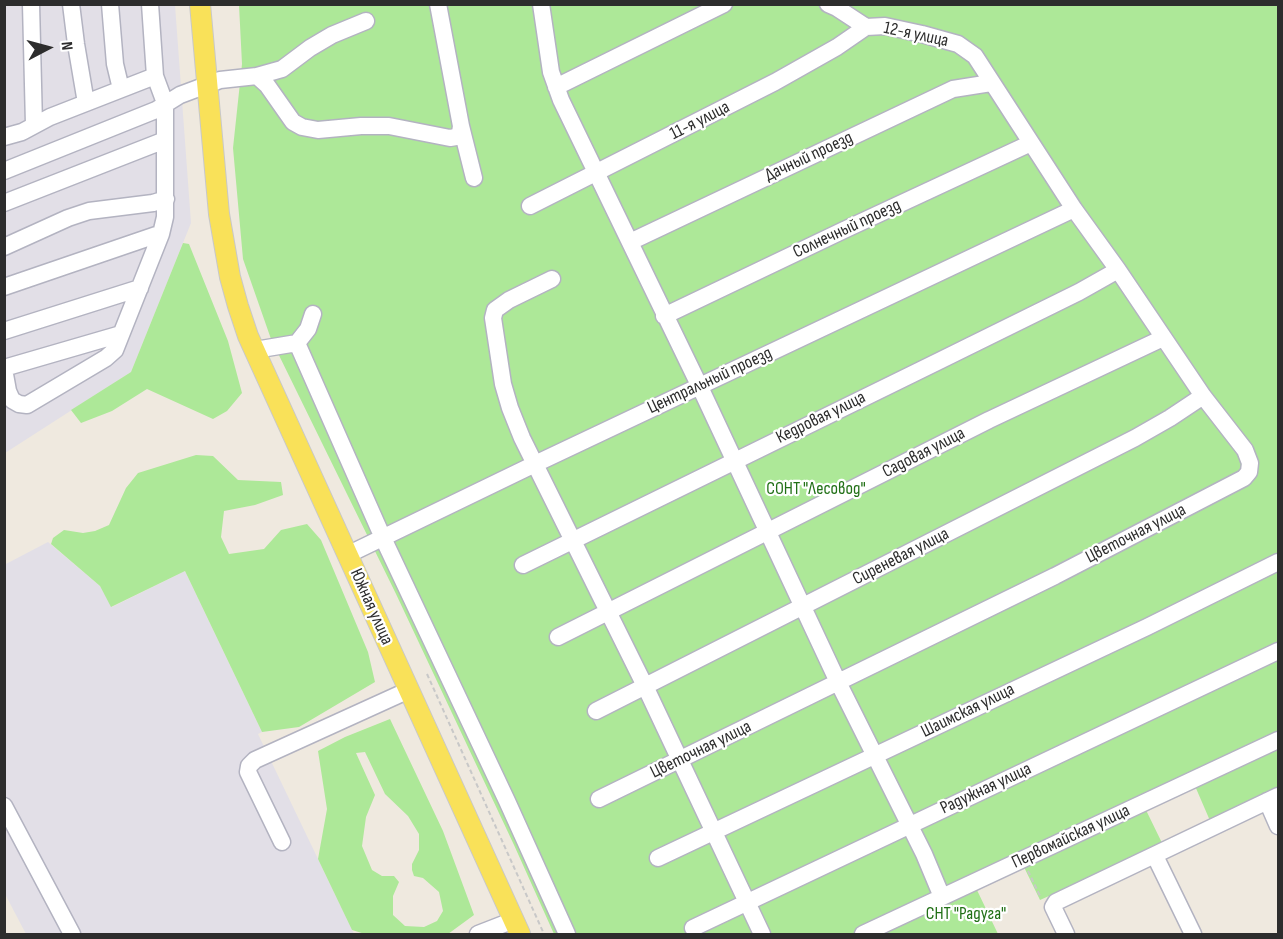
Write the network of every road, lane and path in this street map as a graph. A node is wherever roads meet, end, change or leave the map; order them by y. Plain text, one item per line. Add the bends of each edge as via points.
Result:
1 (31, 4) edge
2 (71, 4) edge
3 (110, 4) edge
4 (150, 4) edge
5 (200, 4) edge
6 (438, 4) edge
7 (541, 4) edge
8 (724, 4) edge
9 (828, 4) edge
10 (366, 21) dead end
11 (866, 27) junction
12 (155, 76) junction
13 (257, 76) junction
14 (991, 83) junction
15 (206, 85) junction
16 (556, 87) junction
17 (121, 89) junction
18 (86, 103) junction
19 (165, 104) junction
20 (34, 125) junction
21 (461, 126) junction
22 (4, 137) edge
23 (165, 140) junction
24 (1031, 144) junction
25 (4, 171) edge
26 (598, 173) junction
27 (474, 178) dead end
28 (166, 199) junction
29 (4, 203) edge
30 (530, 206) dead end
31 (1074, 209) junction
32 (156, 235) dead end
33 (630, 242) junction
34 (4, 247) edge
35 (1119, 270) junction
36 (552, 279) dead end
37 (4, 287) edge
38 (140, 288) junction
39 (313, 314) dead end
40 (664, 316) junction
41 (4, 331) edge
42 (121, 334) junction
43 (1163, 338) junction
44 (297, 342) junction
45 (255, 350) junction
46 (5, 372) edge
47 (700, 387) junction
48 (1203, 396) junction
49 (734, 461) junction
50 (535, 464) junction
51 (767, 532) junction
52 (383, 538) junction
53 (572, 540) junction
54 (347, 555) junction
55 (1278, 562) edge
56 (523, 565) dead end
57 (803, 607) junction
58 (609, 612) junction
59 (558, 637) dead end
60 (1278, 651) edge
61 (427, 674) dead end
62 (838, 682) junction
63 (645, 686) junction
64 (409, 690) junction
65 (596, 711) dead end
66 (1278, 740) edge
67 (875, 756) junction
68 (680, 760) junction
69 (599, 799) dead end
70 (1273, 799) edge
71 (4, 806) edge
72 (910, 825) junction
73 (1278, 826) edge
74 (713, 832) junction
75 (282, 842) dead end
76 (1155, 856) junction
77 (658, 858) dead end
78 (1023, 860) junction
79 (942, 897) junction
80 (747, 903) junction
81 (1053, 907) junction
82 (517, 927) edge
83 (693, 928) dead end
84 (72, 934) edge
85 (478, 934) edge
86 (544, 934) edge
87 (567, 934) edge
88 (762, 934) edge
89 (863, 934) edge
90 (1066, 934) edge
91 (1193, 934) edge

1 - 20 street
2 - 18 street
3 - 17 street
4 - 12 street
5 - 15 main road, Южная улица
6 - 21 street
7 - 16 street
8 - 16 street
9 - 11 street, 12-я улица
10 - 13 street via 332,35 282,69
11 - 14 street, 12-я улица via 885,26 958,44 975,56
11 - 26 street, 11-я улица via 775,82
12 - 17 street
12 - 19 street
13 - 15 street
13 - 21 street via 293,122 302,127 318,130 389,126 450,138 460,133
14 - 24 street, Цветочная улица
14 - 33 street, Дачный проезд via 952,89
15 - 19 street
15 - 45 main road, Южная улица via 219,214 230,277
16 - 26 street
17 - 18 street
18 - 20 street
19 - 23 street
19 - 25 street
20 - 22 street
21 - 27 street
23 - 28 street
23 - 29 street
24 - 31 street, Цветочная улица
24 - 40 street, Солнечный проезд
26 - 30 street, 11-я улица
26 - 33 street
28 - 34 street via 89,211
28 - 38 street via 161,234
31 - 35 street, Цветочная улица
31 - 47 street, Центральный проезд
32 - 37 street
33 - 40 street
35 - 43 street, Цветочная улица
35 - 49 street, Кедровая улица
36 - 50 street via 499,306 493,318 503,384
38 - 41 street
38 - 42 street
39 - 44 street via 308,329
40 - 47 street
42 - 46 street
42 - 46 street via 115,350 106,358 27,405 12,400
43 - 48 street, Цветочная улица
43 - 51 street, Садовая улица
44 - 45 street
44 - 52 street
45 - 54 main road, Южная улица
47 - 49 street
47 - 50 street, Центральный проезд
48 - 57 street, Сиреневая улица via 1136,438
48 - 62 street, Цветочная улица via 1245,450 1250,463 1244,478
49 - 51 street
49 - 53 street, Кедровая улица
50 - 52 street, Центральный проезд
50 - 53 street
51 - 57 street
51 - 58 street, Садовая улица
52 - 54 street, Центральный проезд
52 - 87 street
53 - 56 street, Кедровая улица
53 - 58 street
54 - 64 main road, Южная улица
55 - 67 street, Шаимская улица
57 - 62 street
57 - 63 street, Сиреневая улица
58 - 59 street, Садовая улица
58 - 63 street
60 - 72 street, Радужная улица
61 - 86 path
62 - 67 street
62 - 68 street, Цветочная улица
63 - 65 street, Сиреневая улица
63 - 68 street
64 - 75 street via 249,766 248,772
64 - 82 main road, Южная улица
66 - 78 street, Первомайская улица
67 - 72 street
67 - 74 street, Шаимская улица
68 - 69 street, Цветочная улица
68 - 74 street
70 - 73 street
70 - 76 street
71 - 84 street
72 - 79 street
72 - 80 street, Радужная улица
74 - 77 street, Шаимская улица
74 - 80 street
76 - 81 street via 1062,898
76 - 91 street
78 - 79 street, Первомайская улица
78 - 81 path via 1043,902
79 - 89 street, Первомайская улица
80 - 83 street, Радужная улица
80 - 88 street
81 - 90 street
82 - 85 street

